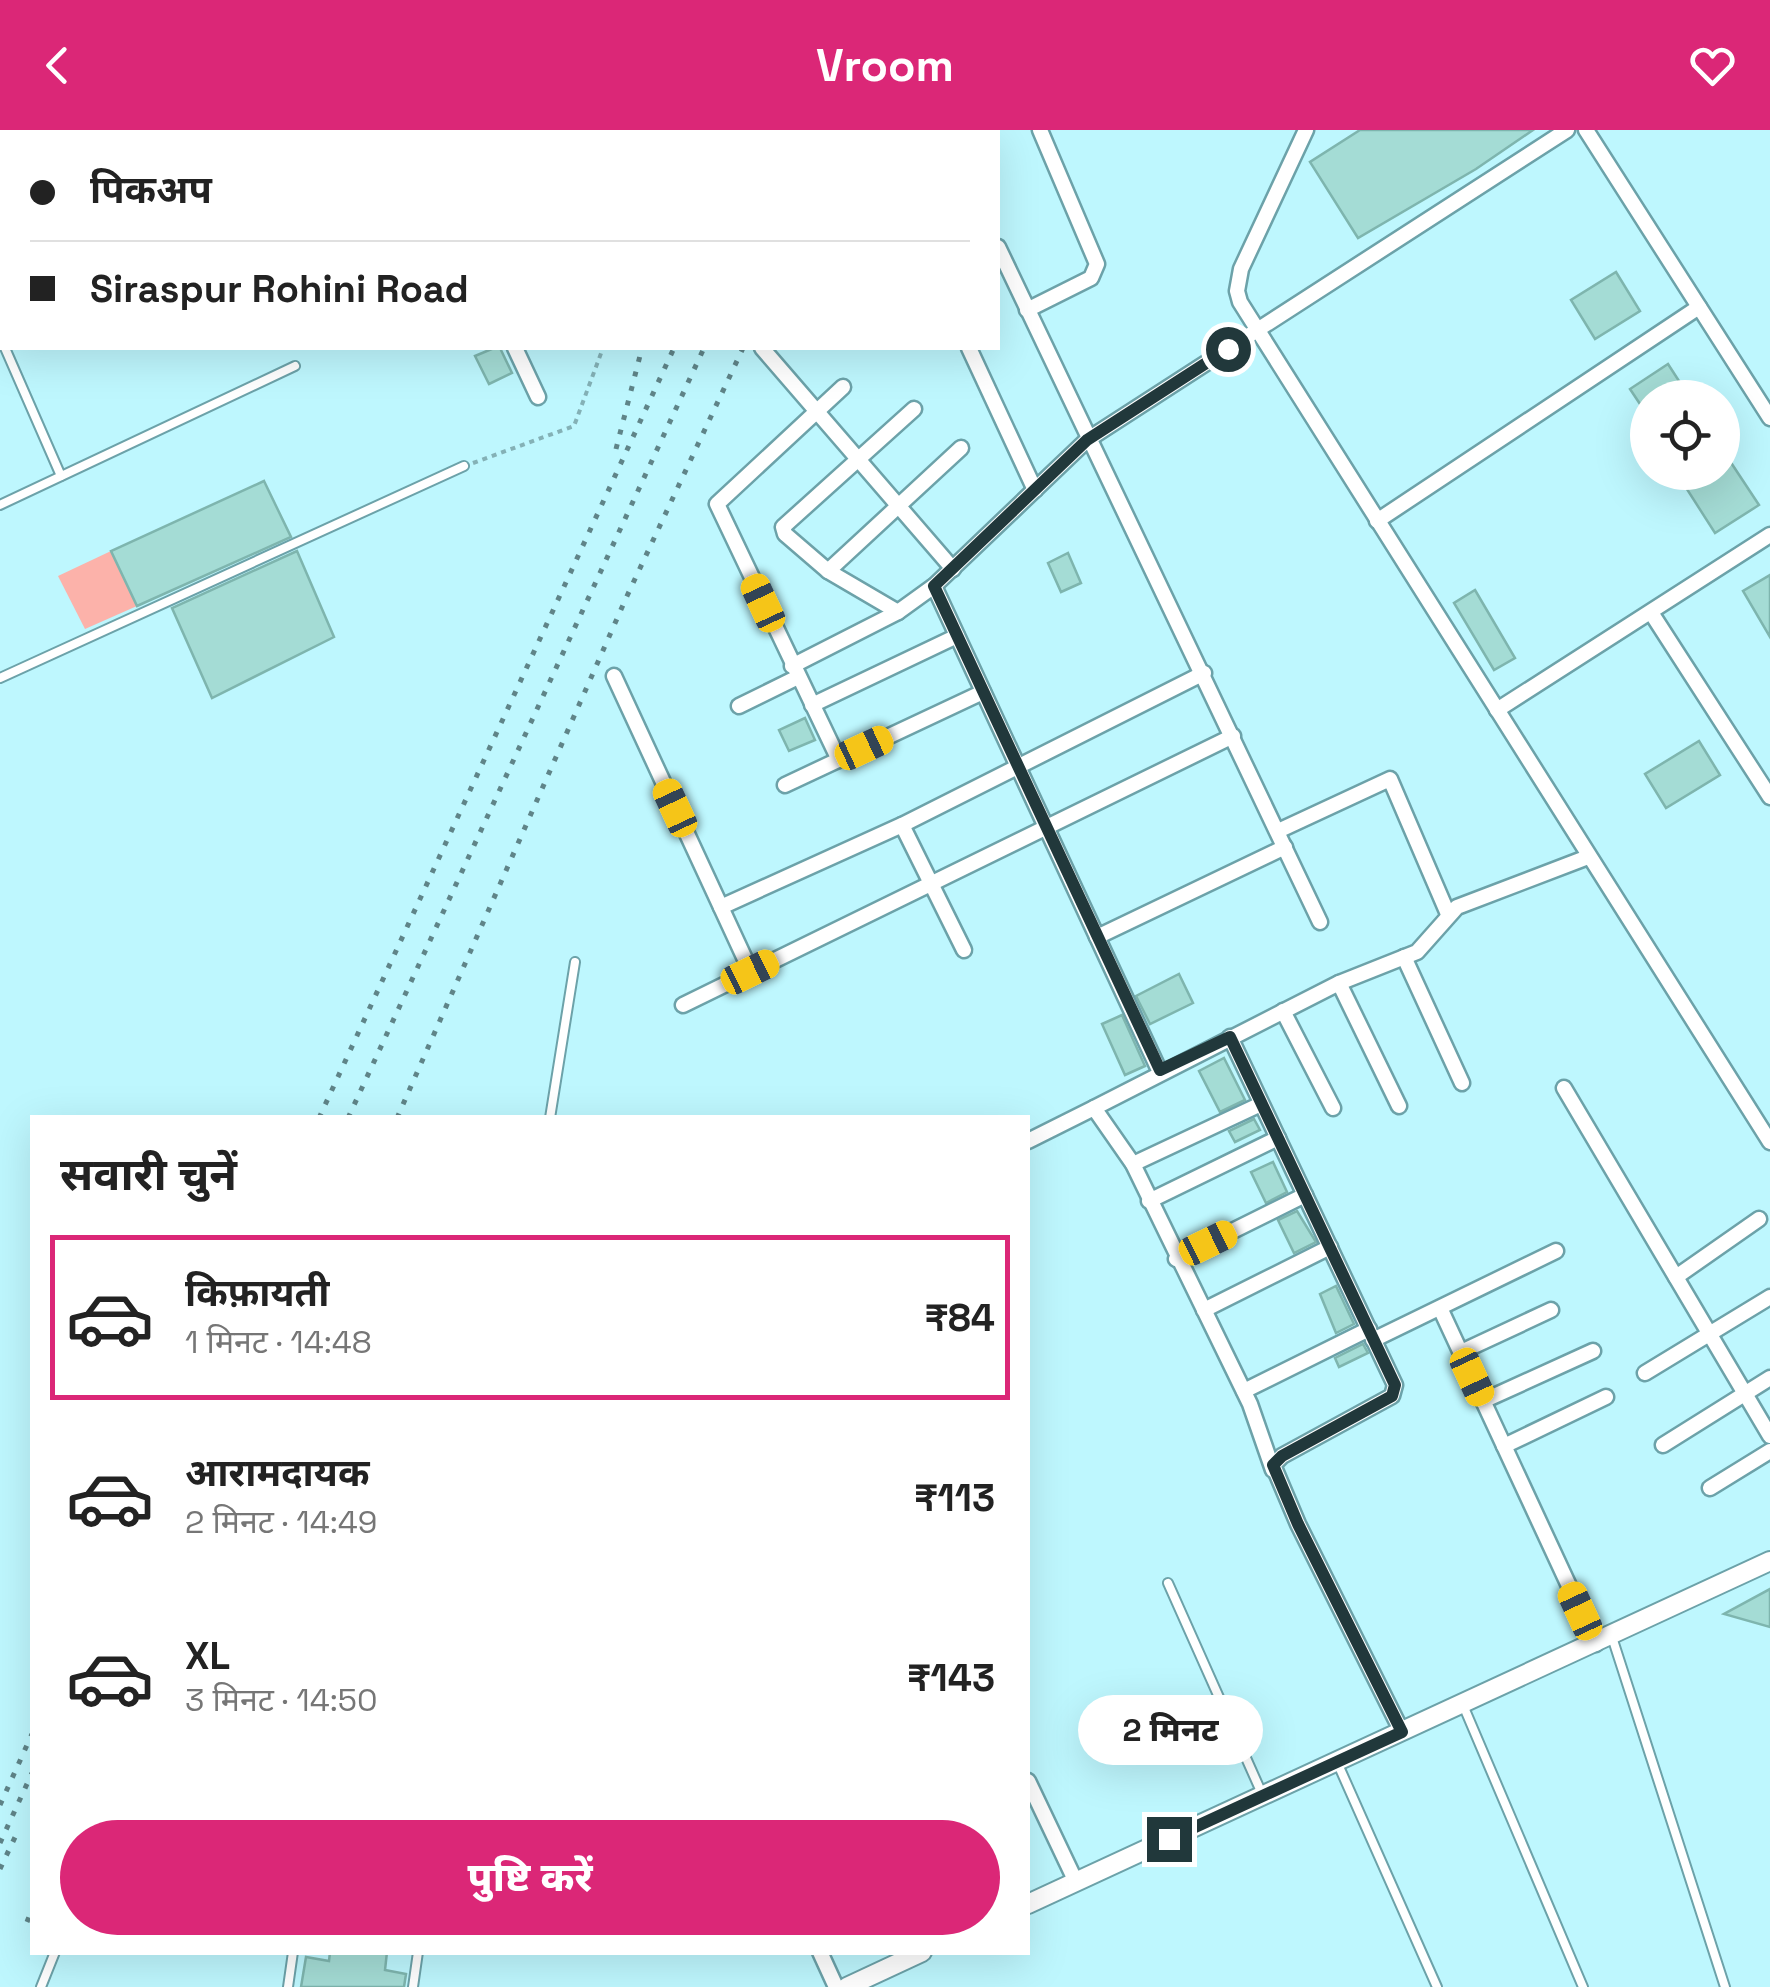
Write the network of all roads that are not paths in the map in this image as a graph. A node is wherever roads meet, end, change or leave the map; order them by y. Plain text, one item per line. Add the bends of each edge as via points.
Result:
1 (1040, 130) edge
2 (1306, 130) edge
3 (1567, 130) edge
4 (1586, 130) edge
5 (1000, 252) edge
6 (1698, 307) junction
7 (1026, 310) junction
8 (1256, 331) junction
9 (6, 350) edge
10 (515, 350) edge
11 (764, 350) edge
12 (971, 350) edge
13 (294, 366) dead end
14 (843, 386) dead end
15 (538, 397) dead end
16 (914, 408) dead end
17 (816, 411) junction
18 (1770, 418) edge
19 (1087, 440) junction
20 (962, 448) dead end
21 (858, 458) junction
22 (464, 466) road end
23 (61, 476) junction
24 (1035, 490) junction
25 (898, 504) junction
26 (0, 505) edge
27 (1377, 521) junction
28 (1770, 534) edge
29 (953, 569) junction
30 (828, 571) junction
31 (934, 586) junction
32 (898, 612) junction
33 (1652, 614) junction
34 (957, 636) junction
35 (795, 671) junction
36 (1204, 673) junction
37 (614, 676) dead end
38 (0, 678) edge
39 (984, 692) junction
40 (739, 706) dead end
41 (812, 706) junction
42 (1497, 710) junction
43 (1233, 736) junction
44 (840, 760) junction
45 (1018, 768) junction
46 (785, 786) dead end
47 (1770, 797) edge
48 (902, 825) junction
49 (1046, 828) junction
50 (1278, 831) junction
51 (1285, 847) junction
52 (1588, 857) junction
53 (931, 885) junction
54 (721, 907) junction
55 (1448, 914) junction
56 (1320, 922) dead end
57 (1097, 938) junction
58 (964, 950) dead end
59 (1404, 957) junction
60 (574, 962) dead end
61 (750, 972) junction
62 (1339, 983) junction
63 (682, 1005) dead end
64 (1283, 1011) junction
65 (1230, 1037) junction
66 (1160, 1070) junction
67 (1462, 1083) dead end
68 (1564, 1088) dead end
69 (1261, 1104) junction
70 (1399, 1106) dead end
71 (1094, 1108) junction
72 (1333, 1108) dead end
73 (550, 1115) edge
74 (1278, 1138) junction
75 (1030, 1140) edge
76 (1770, 1142) edge
77 (1132, 1164) junction
78 (1305, 1196) junction
79 (1149, 1201) junction
80 (1759, 1219) dead end
81 (1330, 1247) junction
82 (1556, 1251) dead end
83 (1176, 1259) junction
84 (1676, 1277) junction
85 (1770, 1297) edge
86 (1440, 1308) junction
87 (1204, 1310) junction
88 (1551, 1310) dead end
89 (1371, 1334) junction
90 (1710, 1334) junction
91 (1593, 1351) dead end
92 (1461, 1352) junction
93 (1645, 1373) dead end
94 (1770, 1378) edge
95 (1244, 1391) junction
96 (1745, 1393) junction
97 (1606, 1397) dead end
98 (1483, 1401) junction
99 (1770, 1436) edge
100 (1663, 1445) dead end
101 (1504, 1446) junction
102 (1770, 1450) edge
103 (1274, 1470) junction
104 (1710, 1488) dead end
105 (1770, 1561) edge
106 (1168, 1583) dead end
107 (1604, 1641) junction
108 (1463, 1705) junction
109 (1402, 1732) junction
110 (1337, 1762) junction
111 (1030, 1785) edge
112 (1263, 1796) junction
113 (1076, 1882) junction
114 (1030, 1903) edge
115 (53, 1955) edge
116 (293, 1955) edge
117 (418, 1955) edge
118 (821, 1955) edge
119 (900, 1957) edge
120 (41, 1987) edge
121 (288, 1987) edge
122 (413, 1987) edge
123 (836, 1987) edge
124 (847, 1987) edge
125 (1437, 1987) edge
126 (1583, 1987) edge
127 (1725, 1987) edge

1 - 7 street via 1097,264 1091,278
2 - 8 street via 1238,280 1240,302
3 - 8 street
4 - 6 street
5 - 7 street
6 - 18 street
6 - 27 street
7 - 19 street
8 - 19 street
8 - 27 street
9 - 23 lane
10 - 15 street
11 - 17 street
12 - 24 street
13 - 23 lane
14 - 17 street
16 - 21 street
17 - 21 street
17 - 35 street via 716,504
19 - 24 street
19 - 36 street
20 - 25 street
21 - 25 street
21 - 30 street via 783,526
22 - 38 lane
23 - 26 lane
24 - 29 street
25 - 29 street
25 - 30 street
27 - 42 street
28 - 33 street
29 - 31 street
30 - 32 street
31 - 32 street
31 - 34 street
32 - 35 street
33 - 42 street
33 - 47 street
34 - 39 street
34 - 41 street
35 - 40 street
35 - 41 street
36 - 43 street
36 - 45 street
37 - 54 street
39 - 44 street
39 - 45 street
41 - 44 street
42 - 52 street
43 - 49 street
43 - 50 street
44 - 46 street
45 - 48 street
45 - 49 street
48 - 53 street
48 - 54 street
49 - 53 street
49 - 57 street
50 - 51 street
50 - 55 street via 1390,779
51 - 56 street
51 - 57 street
52 - 55 street
52 - 76 street
53 - 58 street
53 - 61 street
54 - 61 street
55 - 59 street via 1422,949
57 - 66 street
59 - 62 street
59 - 67 street
60 - 73 lane
61 - 63 street
62 - 64 street
62 - 70 street
64 - 65 street
64 - 72 street
65 - 66 street
65 - 69 street
66 - 71 street
68 - 84 street
69 - 74 street
69 - 77 street
71 - 75 street
71 - 77 street
74 - 78 street
74 - 79 street
77 - 79 street
78 - 81 street
78 - 83 street
79 - 83 street
80 - 84 street
81 - 87 street
81 - 89 street
82 - 86 street
83 - 87 street
84 - 90 street
85 - 90 street
86 - 89 street
86 - 92 street
87 - 95 street
88 - 92 street
89 - 95 street
89 - 103 street via 1394,1393 1282,1456
90 - 93 street
90 - 96 street
91 - 98 street
92 - 98 street
94 - 96 street
95 - 103 street
96 - 99 street
96 - 100 street
97 - 101 street
98 - 101 street
101 - 107 street
102 - 104 street
103 - 109 street
105 - 107 street
106 - 112 lane
107 - 108 street
107 - 127 lane
108 - 109 street
108 - 126 lane
109 - 110 street
110 - 112 street
110 - 125 lane
111 - 113 street
112 - 113 street
113 - 114 street
115 - 120 lane
116 - 121 lane
117 - 122 lane
118 - 123 street
119 - 124 street

